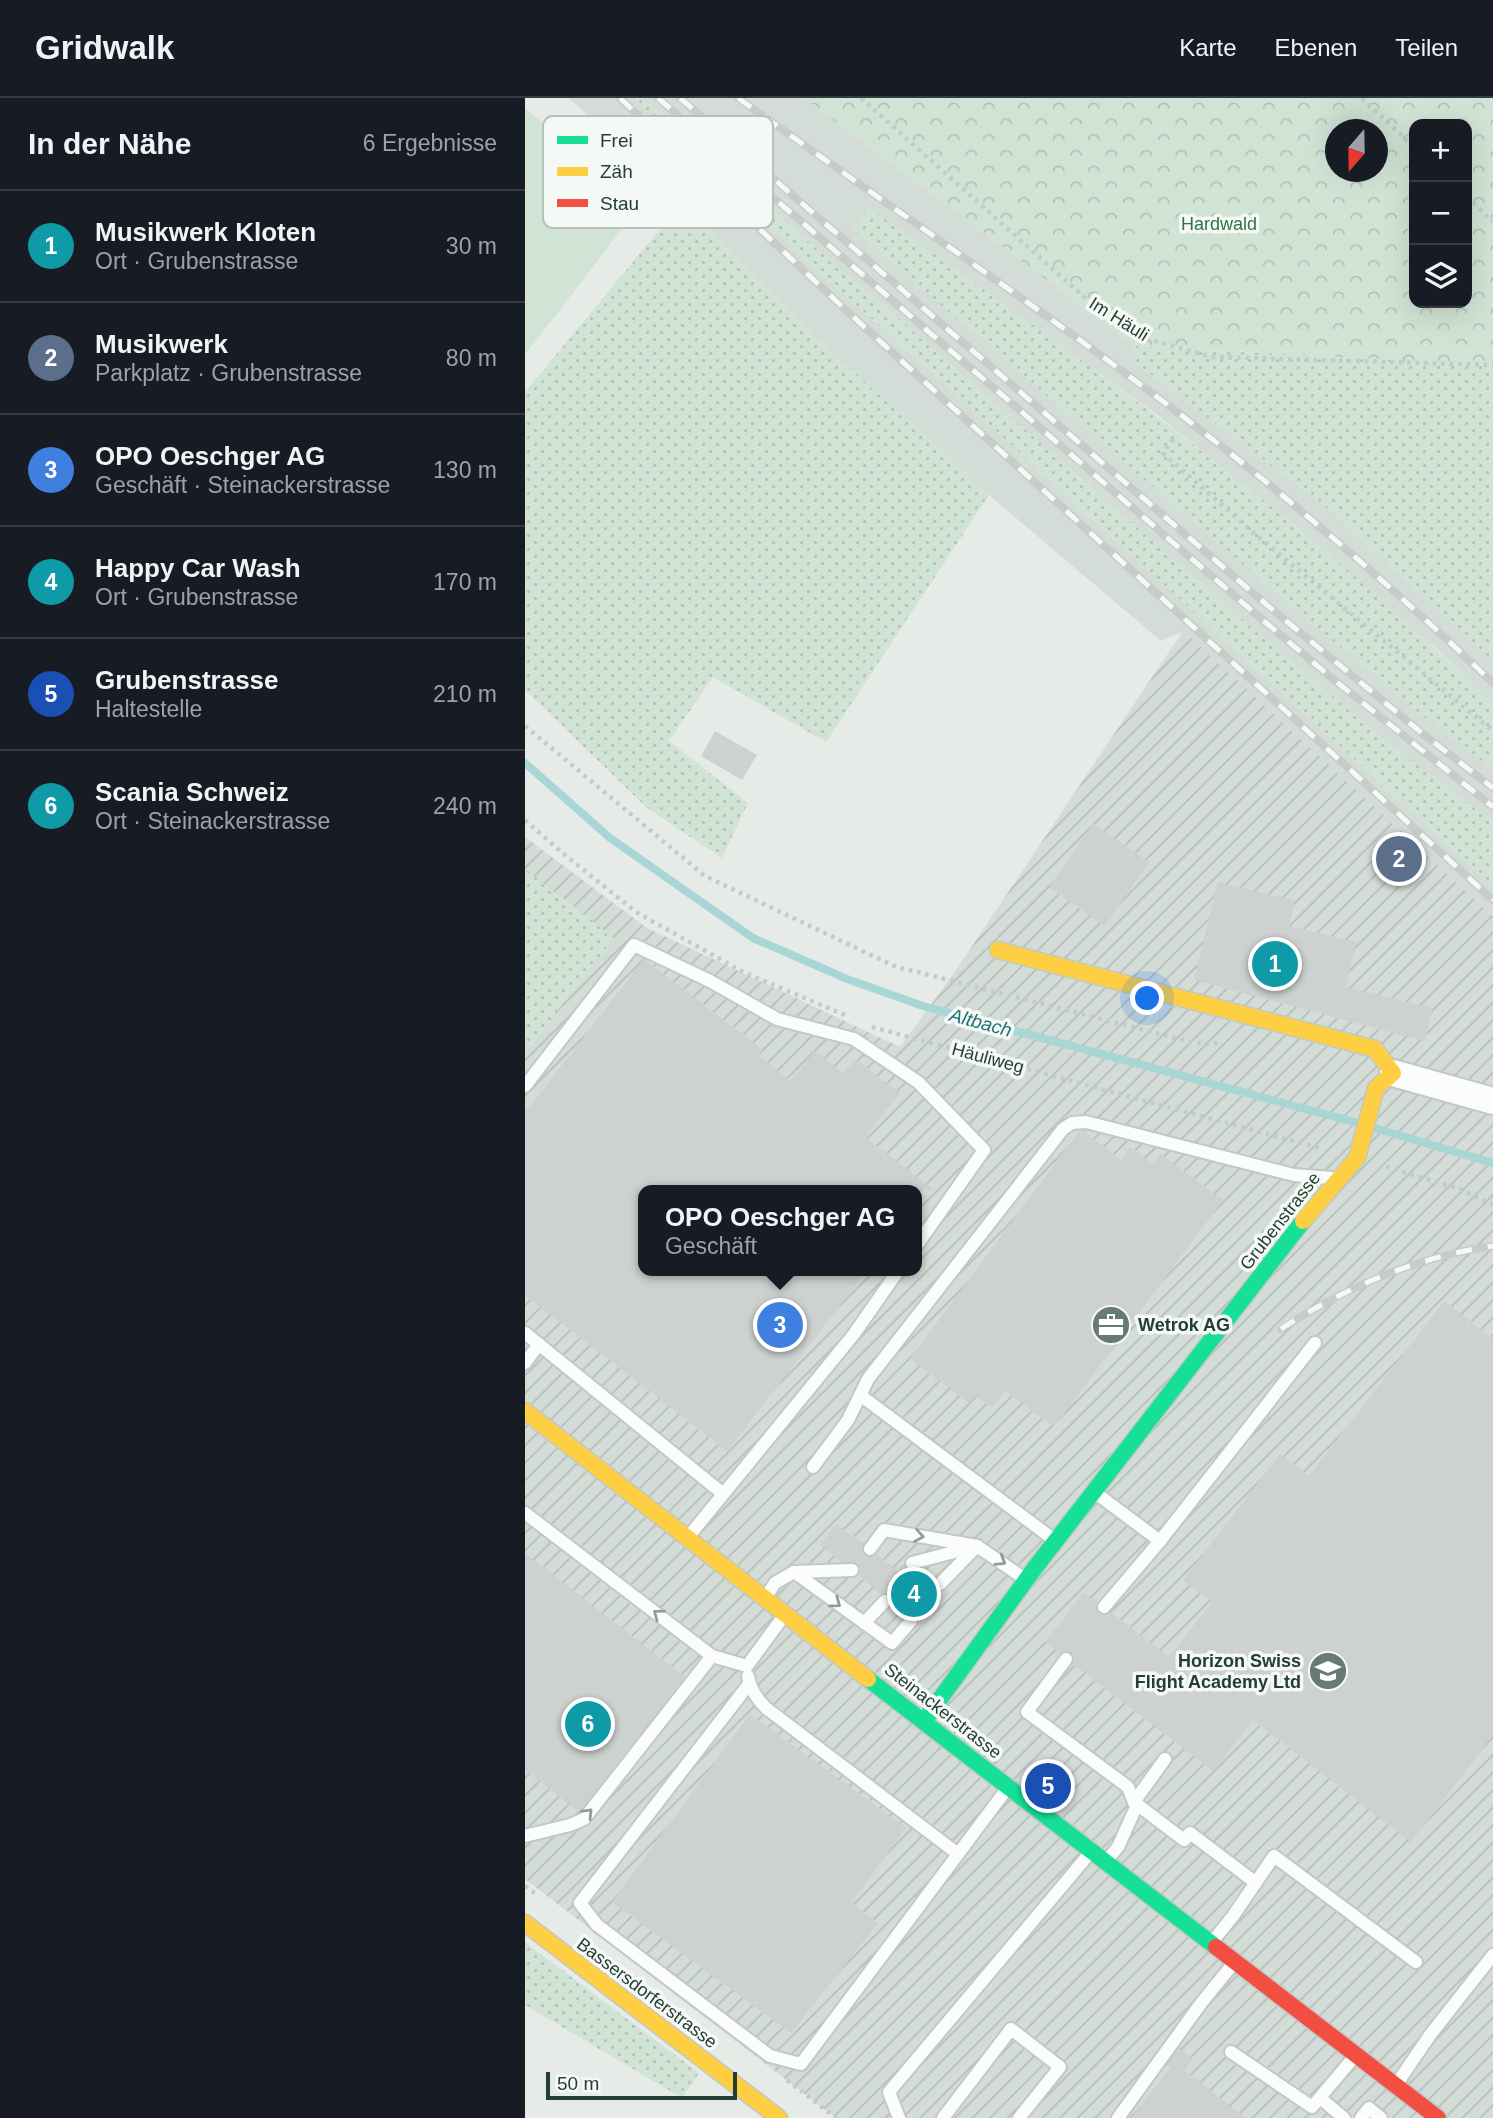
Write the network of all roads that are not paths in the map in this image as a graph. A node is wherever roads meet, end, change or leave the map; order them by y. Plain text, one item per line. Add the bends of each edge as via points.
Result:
1 (998, 950) dead end
2 (1393, 1073) junction
3 (525, 1086) edge
4 (1493, 1101) edge
5 (1339, 1178) junction
6 (922, 1237) edge
7 (895, 1276) edge
8 (525, 1333) edge
9 (1315, 1343) dead end
10 (539, 1344) junction
11 (525, 1363) edge
12 (860, 1395) junction
13 (525, 1411) edge
14 (813, 1467) dead end
15 (1094, 1492) junction
16 (722, 1493) junction
17 (525, 1513) edge
18 (687, 1539) junction
19 (1056, 1541) junction
20 (1160, 1541) junction
21 (977, 1546) junction
22 (870, 1549) dead end
23 (912, 1563) dead end
24 (852, 1570) dead end
25 (793, 1572) junction
26 (1026, 1581) junction
27 (940, 1584) dead end
28 (765, 1599) junction
29 (885, 1601) dead end
30 (1104, 1607) dead end
31 (786, 1615) junction
32 (911, 1621) dead end
33 (864, 1623) junction
34 (712, 1656) junction
35 (1066, 1659) dead end
36 (747, 1666) junction
37 (749, 1684) junction
38 (924, 1721) junction
39 (1165, 1759) dead end
40 (1009, 1786) junction
41 (1135, 1803) junction
42 (525, 1836) edge
43 (958, 1854) junction
44 (1099, 1856) junction
45 (1256, 1882) junction
46 (525, 1923) edge
47 (1212, 1942) junction
48 (1493, 1955) edge
49 (1236, 1961) junction
50 (1416, 1962) dead end
51 (1231, 2052) dead end
52 (1357, 2054) junction
53 (1396, 2085) junction
54 (1320, 2098) junction
55 (779, 2118) edge
56 (899, 2118) edge
57 (943, 2118) edge
58 (1019, 2118) edge
59 (1118, 2118) edge
60 (1344, 2118) edge
61 (1361, 2118) edge
62 (1381, 2118) edge
63 (1438, 2118) edge

1 - 2 street via 1375,1049
2 - 4 street
2 - 5 street, Grubenstrasse via 1376,1088 1359,1153
3 - 6 lane via 634,945 777,1019 854,1039 918,1082 984,1150
5 - 12 lane via 1294,1175 1086,1122 1072,1123 868,1379
5 - 15 street, Grubenstrasse
7 - 16 lane via 854,1334
8 - 10 lane
9 - 20 lane
10 - 11 lane
10 - 16 lane
12 - 14 lane via 848,1420
12 - 19 lane
13 - 18 street, Steinackerstrasse
15 - 19 street, Grubenstrasse
15 - 20 lane
16 - 18 lane
34 -> 17 lane
18 - 28 street, Steinackerstrasse
19 - 26 street, Grubenstrasse
20 - 30 lane
22 -> 21 lane via 884,1530
21 - 23 lane
21 -> 26 lane
21 - 27 lane
24 - 25 lane
25 - 28 lane via 775,1583
25 -> 33 lane
26 - 38 street, Grubenstrasse
28 - 31 street, Steinackerstrasse
29 - 33 lane
31 - 36 lane
31 - 38 street, Steinackerstrasse
32 - 33 lane via 892,1643
34 - 36 lane
42 -> 34 lane via 584,1819
35 - 41 lane via 1027,1712 1128,1787
36 - 37 lane
37 - 43 lane via 766,1708
37 - 43 lane via 580,1903 597,1925 770,2056 801,2064
38 - 40 street, Steinackerstrasse
39 - 41 lane
40 - 43 lane
40 - 44 street, Steinackerstrasse
41 - 44 lane via 1118,1847
41 - 45 lane via 1184,1840 1190,1833
44 - 47 street, Steinackerstrasse
44 - 56 lane via 1079,1864 889,2092
45 - 47 lane
45 - 50 lane via 1274,1856
46 - 55 street, Bassersdorferstrasse
47 - 49 street, Steinackerstrasse
48 - 53 lane
49 - 52 street, Steinackerstrasse
49 - 59 lane
51 - 54 lane via 1312,2107
52 - 53 street, Steinackerstrasse
52 - 54 lane
53 - 63 street, Steinackerstrasse
54 - 60 lane
57 - 58 lane via 1011,2029 1059,2067
61 - 62 lane via 1369,2108

